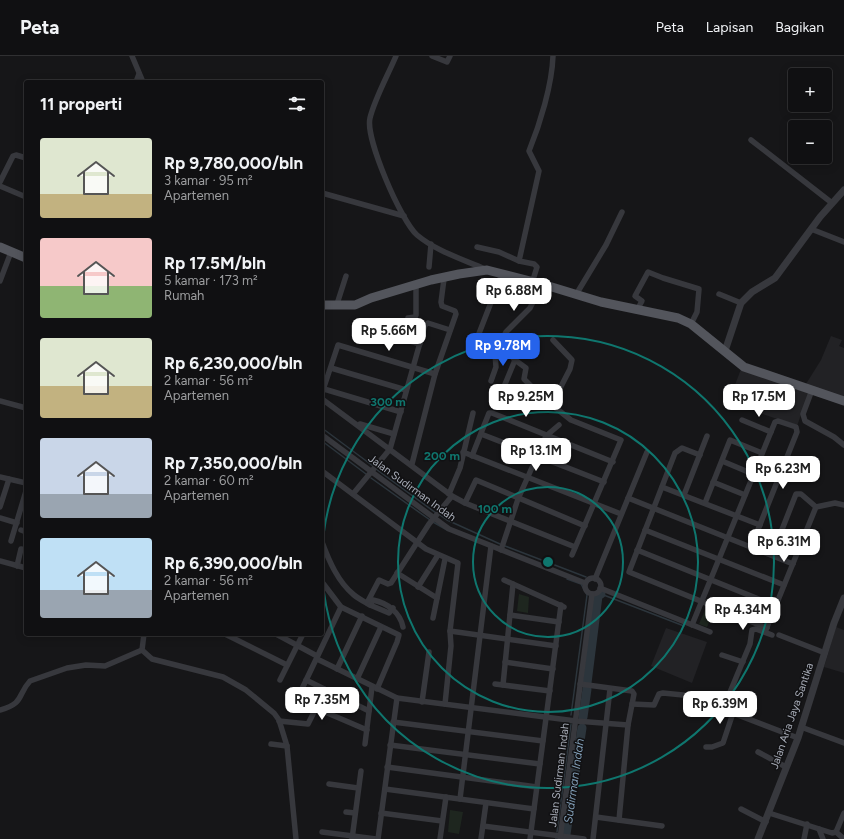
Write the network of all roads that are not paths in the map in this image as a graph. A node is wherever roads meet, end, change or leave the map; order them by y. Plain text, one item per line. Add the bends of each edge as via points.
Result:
1 (132, 56) edge
2 (396, 56) edge
3 (432, 56) edge
4 (450, 56) edge
5 (553, 56) edge
6 (139, 74) junction
7 (137, 80) edge
8 (142, 80) edge
9 (751, 140) dead end
10 (24, 157) edge
11 (0, 182) edge
12 (0, 186) edge
13 (844, 190) edge
14 (324, 194) edge
15 (24, 196) edge
16 (832, 203) junction
17 (622, 212) dead end
18 (404, 216) junction
19 (811, 229) junction
20 (844, 242) edge
21 (431, 244) junction
22 (0, 247) edge
23 (477, 247) dead end
24 (11, 252) junction
25 (24, 257) edge
26 (519, 261) junction
27 (429, 267) dead end
28 (487, 270) junction
29 (502, 274) junction
30 (346, 276) dead end
31 (444, 279) junction
32 (0, 280) edge
33 (532, 283) junction
34 (542, 284) junction
35 (416, 285) junction
36 (577, 294) junction
37 (719, 294) dead end
38 (741, 303) junction
39 (337, 304) junction
40 (324, 305) edge
41 (637, 310) junction
42 (408, 318) dead end
43 (692, 324) junction
44 (359, 326) dead end
45 (450, 330) junction
46 (475, 340) dead end
47 (553, 340) dead end
48 (420, 344) junction
49 (501, 345) junction
50 (724, 351) junction
51 (514, 360) junction
52 (331, 368) junction
53 (414, 368) junction
54 (435, 374) junction
55 (491, 381) dead end
56 (324, 388) edge
57 (503, 388) dead end
58 (406, 390) junction
59 (812, 390) junction
60 (324, 391) edge
61 (0, 400) edge
62 (324, 400) edge
63 (844, 401) edge
64 (552, 404) junction
65 (24, 407) edge
66 (401, 412) junction
67 (474, 413) dead end
68 (742, 420) dead end
69 (356, 422) junction
70 (559, 425) dead end
71 (771, 432) junction
72 (394, 434) junction
73 (480, 434) junction
74 (546, 436) junction
75 (707, 436) dead end
76 (324, 437) edge
77 (844, 445) edge
78 (390, 449) junction
79 (463, 452) junction
80 (647, 452) dead end
81 (762, 453) junction
82 (700, 455) junction
83 (472, 456) junction
84 (537, 456) junction
85 (722, 461) junction
86 (613, 462) junction
87 (412, 464) junction
88 (324, 472) edge
89 (371, 472) junction
90 (754, 474) junction
91 (0, 477) edge
92 (527, 478) junction
93 (9, 479) junction
94 (604, 482) junction
95 (713, 482) junction
96 (24, 483) edge
97 (662, 486) junction
98 (353, 494) junction
99 (451, 495) junction
100 (684, 495) junction
101 (745, 495) junction
102 (24, 498) edge
103 (628, 498) junction
104 (518, 499) junction
105 (465, 503) junction
106 (705, 503) junction
107 (594, 504) junction
108 (844, 505) edge
109 (816, 507) junction
110 (0, 508) edge
111 (654, 508) junction
112 (621, 514) junction
113 (736, 516) junction
114 (0, 518) edge
115 (434, 519) junction
116 (510, 521) junction
117 (17, 523) junction
118 (760, 525) junction
119 (585, 526) junction
120 (645, 530) junction
121 (728, 537) junction
122 (12, 541) dead end
123 (416, 542) junction
124 (324, 546) edge
125 (492, 546) junction
126 (575, 547) junction
127 (751, 547) junction
128 (24, 550) edge
129 (501, 550) junction
130 (637, 550) junction
131 (438, 555) junction
132 (572, 555) dead end
133 (772, 555) junction
134 (445, 559) junction
135 (719, 559) junction
136 (0, 561) edge
137 (793, 564) junction
138 (17, 566) junction
139 (24, 568) edge
140 (397, 573) junction
141 (595, 579) junction
142 (504, 580) dead end
143 (710, 580) junction
144 (586, 583) junction
145 (513, 584) junction
146 (784, 585) junction
147 (324, 587) edge
148 (418, 587) junction
149 (600, 588) junction
150 (592, 594) junction
151 (437, 598) junction
152 (844, 598) edge
153 (701, 601) junction
154 (369, 604) junction
155 (341, 606) junction
156 (776, 606) junction
157 (362, 616) junction
158 (510, 616) junction
159 (433, 618) dead end
160 (559, 622) junction
161 (692, 625) junction
162 (381, 626) junction
163 (403, 628) dead end
164 (766, 630) junction
165 (450, 631) junction
166 (710, 632) dead end
167 (772, 635) dead end
168 (779, 635) dead end
169 (144, 636) edge
170 (230, 636) edge
171 (280, 636) edge
172 (302, 636) edge
173 (480, 636) junction
174 (506, 639) junction
175 (298, 646) junction
176 (556, 646) junction
177 (142, 650) junction
178 (429, 652) dead end
179 (825, 653) junction
180 (722, 655) dead end
181 (317, 658) junction
182 (505, 662) junction
183 (743, 662) junction
184 (287, 665) junction
185 (337, 669) junction
186 (553, 669) junction
187 (357, 679) junction
188 (280, 680) dead end
189 (306, 680) junction
190 (495, 684) dead end
191 (580, 684) junction
192 (503, 685) junction
193 (375, 688) junction
194 (610, 689) junction
195 (324, 690) junction
196 (550, 691) junction
197 (299, 695) dead end
198 (693, 696) dead end
199 (396, 698) junction
200 (422, 702) junction
201 (445, 704) junction
202 (632, 704) junction
203 (717, 706) dead end
204 (316, 708) junction
205 (471, 708) junction
206 (723, 709) junction
207 (0, 710) edge
208 (369, 711) junction
209 (733, 713) junction
210 (546, 717) junction
211 (279, 721) junction
212 (576, 721) junction
213 (393, 722) junction
214 (606, 722) junction
215 (628, 725) junction
216 (801, 727) junction
217 (366, 730) junction
218 (468, 732) junction
219 (798, 738) junction
220 (543, 741) junction
221 (844, 743) edge
222 (271, 744) dead end
223 (364, 744) dead end
224 (390, 745) junction
225 (287, 746) junction
226 (706, 747) dead end
227 (758, 752) dead end
228 (465, 755) junction
229 (540, 764) junction
230 (387, 767) junction
231 (786, 767) junction
232 (361, 771) dead end
233 (463, 777) junction
234 (329, 784) dead end
235 (537, 786) junction
236 (358, 788) junction
237 (385, 789) junction
238 (446, 797) junction
239 (460, 799) junction
240 (486, 803) junction
241 (534, 809) junction
242 (741, 809) dead end
243 (346, 812) dead end
244 (355, 813) junction
245 (382, 813) junction
246 (769, 813) junction
247 (844, 813) edge
248 (596, 817) junction
249 (619, 820) junction
250 (442, 821) junction
251 (766, 822) junction
252 (807, 824) junction
253 (483, 826) junction
254 (662, 826) dead end
255 (819, 829) junction
256 (322, 832) dead end
257 (836, 832) junction
258 (329, 836) edge
259 (530, 836) edge
260 (352, 838) edge
261 (560, 838) edge
262 (296, 839) edge
263 (377, 839) edge
264 (440, 839) edge
265 (481, 839) edge
266 (584, 839) edge
267 (594, 839) edge
268 (758, 839) edge
269 (804, 839) edge
270 (823, 839) edge
271 (844, 839) edge

1 - 6 street
2 - 18 street via 370,118 370,134 376,155
3 - 4 street via 447,62
5 - 26 street via 543,107 529,151 539,171
6 - 7 street
6 - 8 street
9 - 16 street
10 - 11 street via 13,156
12 - 15 street
13 - 16 street
14 - 18 street
16 - 19 street
17 - 36 street
18 - 21 street via 416,234
19 - 20 street
19 - 38 street via 775,278 752,292
21 - 27 street
21 - 28 street
22 - 24 main road
23 - 26 street via 499,252
24 - 25 main road
24 - 32 street
26 - 33 street via 537,267
28 - 29 main road
28 - 31 main road
29 - 33 main road
29 - 46 street
30 - 39 street
31 - 35 main road
31 - 45 street via 442,306 456,312
33 - 34 main road
34 - 36 main road
34 - 49 street via 530,308 506,332
35 - 39 main road via 355,305
35 - 42 street via 416,317
36 - 41 main road
37 - 38 street
38 - 50 street
39 - 40 main road
41 - 43 main road via 666,314
41 - 43 street via 642,301 635,296 648,272 699,289 699,304
43 - 50 main road
44 - 48 street
45 - 48 street via 425,325
45 - 54 street
47 - 64 street via 572,360
48 - 53 street
49 - 51 street
49 - 55 street via 495,354 496,367
50 - 59 main road via 751,371
51 - 57 street
51 - 64 street via 526,368 524,379
52 - 53 street via 338,345
52 - 56 street
52 - 58 street
53 - 54 street
53 - 58 street
54 - 87 street
58 - 66 street
59 - 63 main road
59 - 77 street via 803,414 805,421
60 - 66 street
61 - 65 street
62 - 69 street
64 - 86 street via 571,420 620,439
66 - 72 street
67 - 79 street
68 - 71 street
69 - 72 street
69 - 78 street
70 - 74 street
71 - 81 street
71 - 118 street via 776,420 797,429
72 - 78 street
73 - 74 street via 489,413 492,413
73 - 83 street
73 - 84 street
74 - 84 street
74 - 86 street
75 - 82 street
76 - 89 street, Jalan Sudirman Indah
78 - 87 street
78 - 89 street
79 - 83 street
79 - 99 street
80 - 103 street
81 - 85 street via 731,440
81 - 90 street
82 - 97 street via 682,448 678,450
82 - 100 street
83 - 92 street
84 - 92 street
84 - 94 street
85 - 90 street
85 - 95 street
86 - 94 street
87 - 99 street
88 - 98 street
89 - 98 street
89 - 115 street, Jalan Sudirman Indah
90 - 101 street
91 - 93 street
92 - 104 street
92 - 107 street
93 - 96 street
93 - 110 street
94 - 107 street
95 - 101 street
95 - 106 street
97 - 100 street
97 - 111 street
98 - 123 street
99 - 105 street
99 - 115 street
100 - 106 street
101 - 113 street
102 - 117 street
103 - 111 street
103 - 112 street
104 - 105 street via 476,480
104 - 116 street
104 - 119 street
105 - 116 street
106 - 113 street
107 - 112 street
107 - 119 street
108 - 109 street via 835,503
109 - 133 street via 801,494 796,494
109 - 137 street
111 - 120 street
111 - 121 street
112 - 141 street
113 - 118 street
113 - 121 street
114 - 117 street
115 - 123 street
115 - 125 street, Jalan Sudirman Indah
116 - 126 street
116 - 129 street
117 - 122 street
118 - 127 street
119 - 126 street
120 - 130 street
120 - 135 street
121 - 127 street
121 - 135 street
123 - 131 street
123 - 140 street
124 - 154 street via 342,583 355,596
125 - 129 street, Jalan Sudirman Indah
125 - 173 street
126 - 132 street
127 - 133 street
128 - 138 street via 21,549
129 - 144 street, Jalan Sudirman Indah
130 - 143 street
130 - 153 street via 629,572
131 - 134 street
131 - 148 street
133 - 137 street
134 - 151 street
134 - 165 street via 457,562 459,566
135 - 143 street
135 - 146 street
136 - 138 street
137 - 146 street
138 - 139 street
140 - 148 street
140 - 154 street via 391,583 379,580
141 - 144 street
141 - 149 street via 600,583
142 - 145 street
143 - 153 street
143 - 156 street
144 - 150 street via 587,591
145 - 158 street
145 - 160 street via 562,606
146 - 156 street
147 - 155 street
148 - 151 street
149 - 150 street
149 - 161 street
150 - 191 street, Jalan Sudirman Indah
151 - 159 street
152 - 179 street, Jalan Aria Jaya Santika
153 - 161 street
153 - 164 street
154 - 163 street via 373,600 393,608 402,621
155 - 157 street
155 - 181 street
156 - 164 street
157 - 162 street
157 - 185 street
158 - 160 street
158 - 174 street
160 - 176 street
161 - 166 street
162 - 187 street
162 - 193 street via 396,633 399,638
164 - 167 street
164 - 183 street via 752,630
165 - 173 street
165 - 201 street via 451,646
168 - 179 street
169 - 177 street
170 - 184 street
171 - 175 street
172 - 175 street
173 - 174 street
173 - 205 street
174 - 176 street
174 - 182 street
175 - 181 street
175 - 184 street
176 - 186 street
177 - 207 street via 105,666 67,668 30,681 21,699
177 - 211 street via 152,659 223,677 269,707
178 - 200 street
179 - 216 street, Jalan Aria Jaya Santika
180 - 183 street
181 - 185 street
181 - 189 street
182 - 186 street
182 - 192 street
183 - 206 street
184 - 188 street
185 - 187 street
186 - 196 street
187 - 193 street
189 - 195 street
189 - 197 street
190 - 192 street
191 - 194 street
191 - 212 street, Jalan Sudirman Indah
192 - 196 street
193 - 199 street
193 - 208 street
194 - 202 street via 632,691
194 - 214 street
195 - 204 street
195 - 208 street
196 - 210 street
198 - 202 street via 662,693 654,705
199 - 200 street
199 - 213 street
200 - 201 street
201 - 205 street
202 - 215 street
203 - 206 street
204 - 211 street via 308,724
204 - 217 street
205 - 210 street
205 - 218 street
206 - 209 street
208 - 217 street
209 - 219 street
209 - 226 street via 723,743
210 - 212 street
210 - 220 street
211 - 225 street
212 - 214 street
212 - 261 street, Jalan Sudirman Indah
213 - 218 street
213 - 224 street
214 - 215 street
214 - 248 street
215 - 249 street
216 - 219 street, Jalan Aria Jaya Santika
216 - 221 street
217 - 223 street
218 - 220 street
218 - 228 street
219 - 231 street, Jalan Aria Jaya Santika
220 - 229 street
222 - 225 street
224 - 228 street
224 - 230 street
225 - 262 street
227 - 231 street
228 - 229 street
228 - 233 street
229 - 235 street
230 - 233 street
230 - 237 street
231 - 246 street, Jalan Aria Jaya Santika
232 - 236 street
233 - 235 street
233 - 239 street
234 - 236 street
235 - 241 street
236 - 244 street
237 - 238 street
237 - 245 street
238 - 239 street
238 - 250 street
239 - 240 street
240 - 241 street
240 - 253 street
241 - 259 street
242 - 251 street
243 - 244 street
244 - 260 street
245 - 250 street
245 - 263 street
246 - 251 street, Jalan Aria Jaya Santika
246 - 252 street
247 - 257 street
248 - 249 street
248 - 267 street
249 - 254 street
250 - 264 street
251 - 268 street, Jalan Aria Jaya Santika
252 - 255 street
252 - 269 street
253 - 259 street
253 - 265 street
255 - 257 street
255 - 270 street
256 - 258 street
257 - 271 street
258 - 260 street
259 - 261 street
260 - 263 street
261 - 266 street

